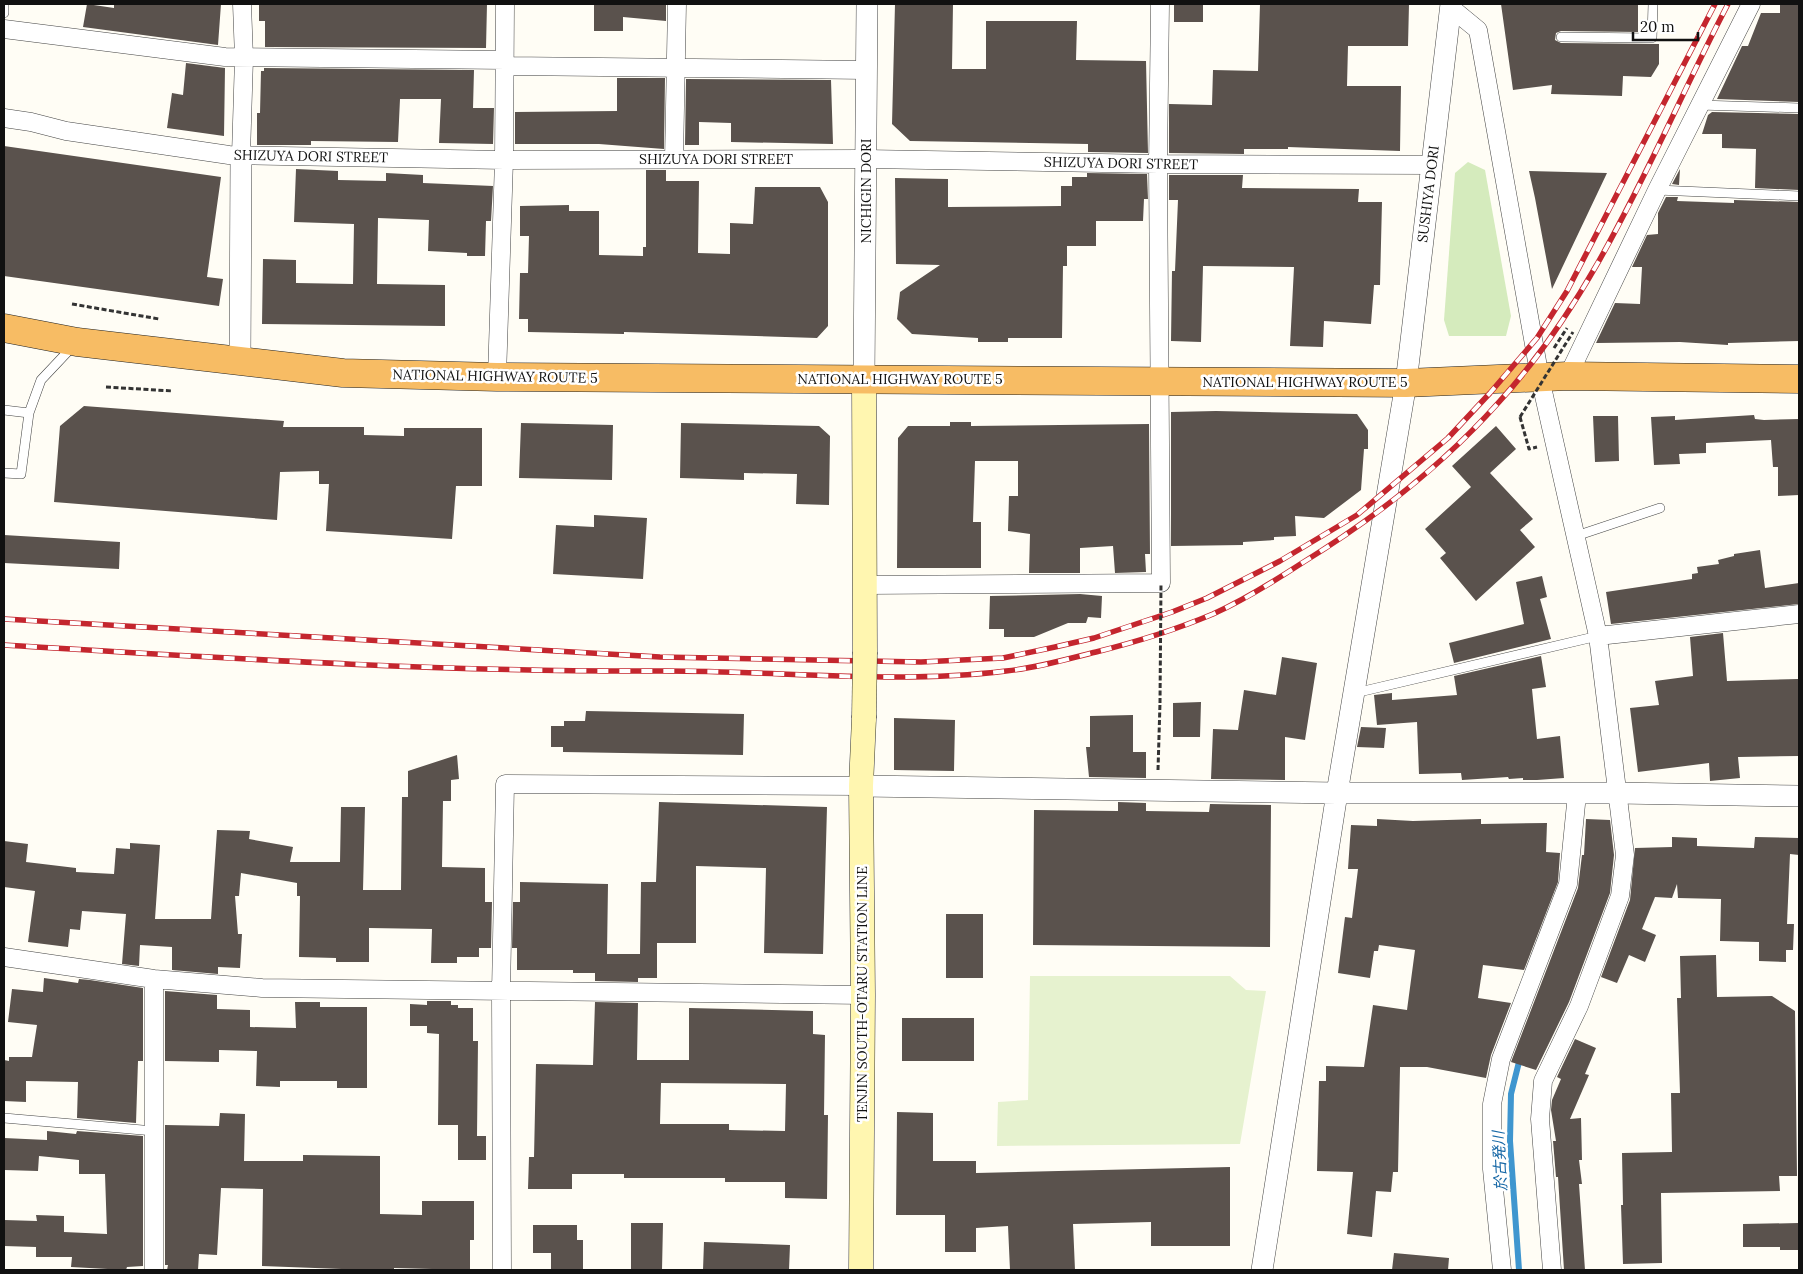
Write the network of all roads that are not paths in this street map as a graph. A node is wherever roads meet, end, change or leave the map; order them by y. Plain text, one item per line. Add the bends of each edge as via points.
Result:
1 (4, 4) edge
2 (242, 4) edge
3 (505, 4) edge
4 (677, 4) edge
5 (867, 4) edge
6 (1160, 4) edge
7 (1653, 4) edge
8 (1751, 4) edge
9 (1450, 6) edge
10 (4, 13) edge
11 (4, 29) edge
12 (1561, 37) dead end
13 (244, 58) junction
14 (505, 63) junction
15 (676, 68) junction
16 (866, 70) junction
17 (1699, 105) junction
18 (1799, 108) edge
19 (4, 118) edge
20 (241, 155) junction
21 (674, 159) junction
22 (866, 159) junction
23 (504, 160) junction
24 (1158, 164) junction
25 (1432, 165) junction
26 (1657, 190) junction
27 (1799, 196) edge
28 (4, 328) edge
29 (77, 342) junction
30 (240, 363) junction
31 (1568, 376) junction
32 (497, 377) junction
33 (864, 378) junction
34 (1540, 378) junction
35 (1799, 379) edge
36 (1159, 381) junction
37 (1406, 383) junction
38 (4, 410) edge
39 (29, 413) junction
40 (4, 474) edge
41 (1660, 508) dead end
42 (1576, 536) junction
43 (866, 584) junction
44 (1799, 614) edge
45 (1593, 637) junction
46 (1354, 693) junction
47 (861, 786) junction
48 (1617, 793) junction
49 (1337, 794) junction
50 (1577, 794) junction
51 (1799, 796) edge
52 (4, 957) edge
53 (154, 979) junction
54 (501, 992) junction
55 (863, 995) junction
56 (4, 1118) edge
57 (154, 1131) junction
58 (154, 1270) edge
59 (502, 1270) edge
60 (861, 1270) edge
61 (1262, 1270) edge
62 (1502, 1270) edge
63 (1552, 1270) edge

1 - 10 lane
2 - 13 street
3 - 14 street
4 - 15 street
5 - 16 street, NICHIGIN DORI
6 - 24 street
7 - 12 lane via 1652,38
8 - 17 street
9 - 25 street, SUSHIYA DORI
9 - 34 street via 1478,30
11 - 13 street
13 - 14 street
13 - 20 street
14 - 15 street
14 - 23 street
15 - 16 street
15 - 21 street
16 - 22 street, NICHIGIN DORI
17 - 18 lane
17 - 26 street
19 - 20 street, SHIZUYA DORI STREET via 66,131
20 - 23 street, SHIZUYA DORI STREET
20 - 30 street
21 - 22 street, SHIZUYA DORI STREET
21 - 23 street, SHIZUYA DORI STREET
22 - 24 street, SHIZUYA DORI STREET
22 - 33 street, NICHIGIN DORI
23 - 32 street
24 - 25 street, SHIZUYA DORI STREET
24 - 36 street
25 - 37 street, SUSHIYA DORI
26 - 27 lane
26 - 31 street
28 - 29 highway, NATIONAL HIGHWAY ROUTE 5
29 - 30 highway, NATIONAL HIGHWAY ROUTE 5
29 - 39 lane via 41,380
30 - 32 highway, NATIONAL HIGHWAY ROUTE 5 via 343,373
31 - 34 highway, NATIONAL HIGHWAY ROUTE 5
31 - 35 highway, NATIONAL HIGHWAY ROUTE 5
32 - 33 highway, NATIONAL HIGHWAY ROUTE 5
33 - 36 highway, NATIONAL HIGHWAY ROUTE 5
33 - 43 main road
34 - 37 highway, NATIONAL HIGHWAY ROUTE 5
34 - 42 street
36 - 37 highway, NATIONAL HIGHWAY ROUTE 5
36 - 43 street via 1161,583
37 - 46 street, SUSHIYA DORI
38 - 39 lane
39 - 40 lane via 21,474
41 - 42 lane
42 - 45 street
43 - 47 main road, TENJIN SOUTH-OTARU STATION LINE, bridge
44 - 45 street
45 - 46 lane
45 - 48 street
46 - 49 street, SUSHIYA DORI
47 - 49 street
47 - 54 street via 505,784
47 - 55 main road, TENJIN SOUTH-OTARU STATION LINE
48 - 50 street
48 - 51 street
48 - 63 street via 1625,855 1620,896 1579,1006 1543,1081 1540,1119
49 - 50 street
49 - 61 street, SUSHIYA DORI
50 - 62 street via 1568,884 1501,1059 1492,1104 1492,1169
52 - 53 street
53 - 54 street via 262,988
53 - 57 street
54 - 55 street
54 - 59 street
55 - 60 main road, TENJIN SOUTH-OTARU STATION LINE
56 - 57 lane
57 - 58 street

